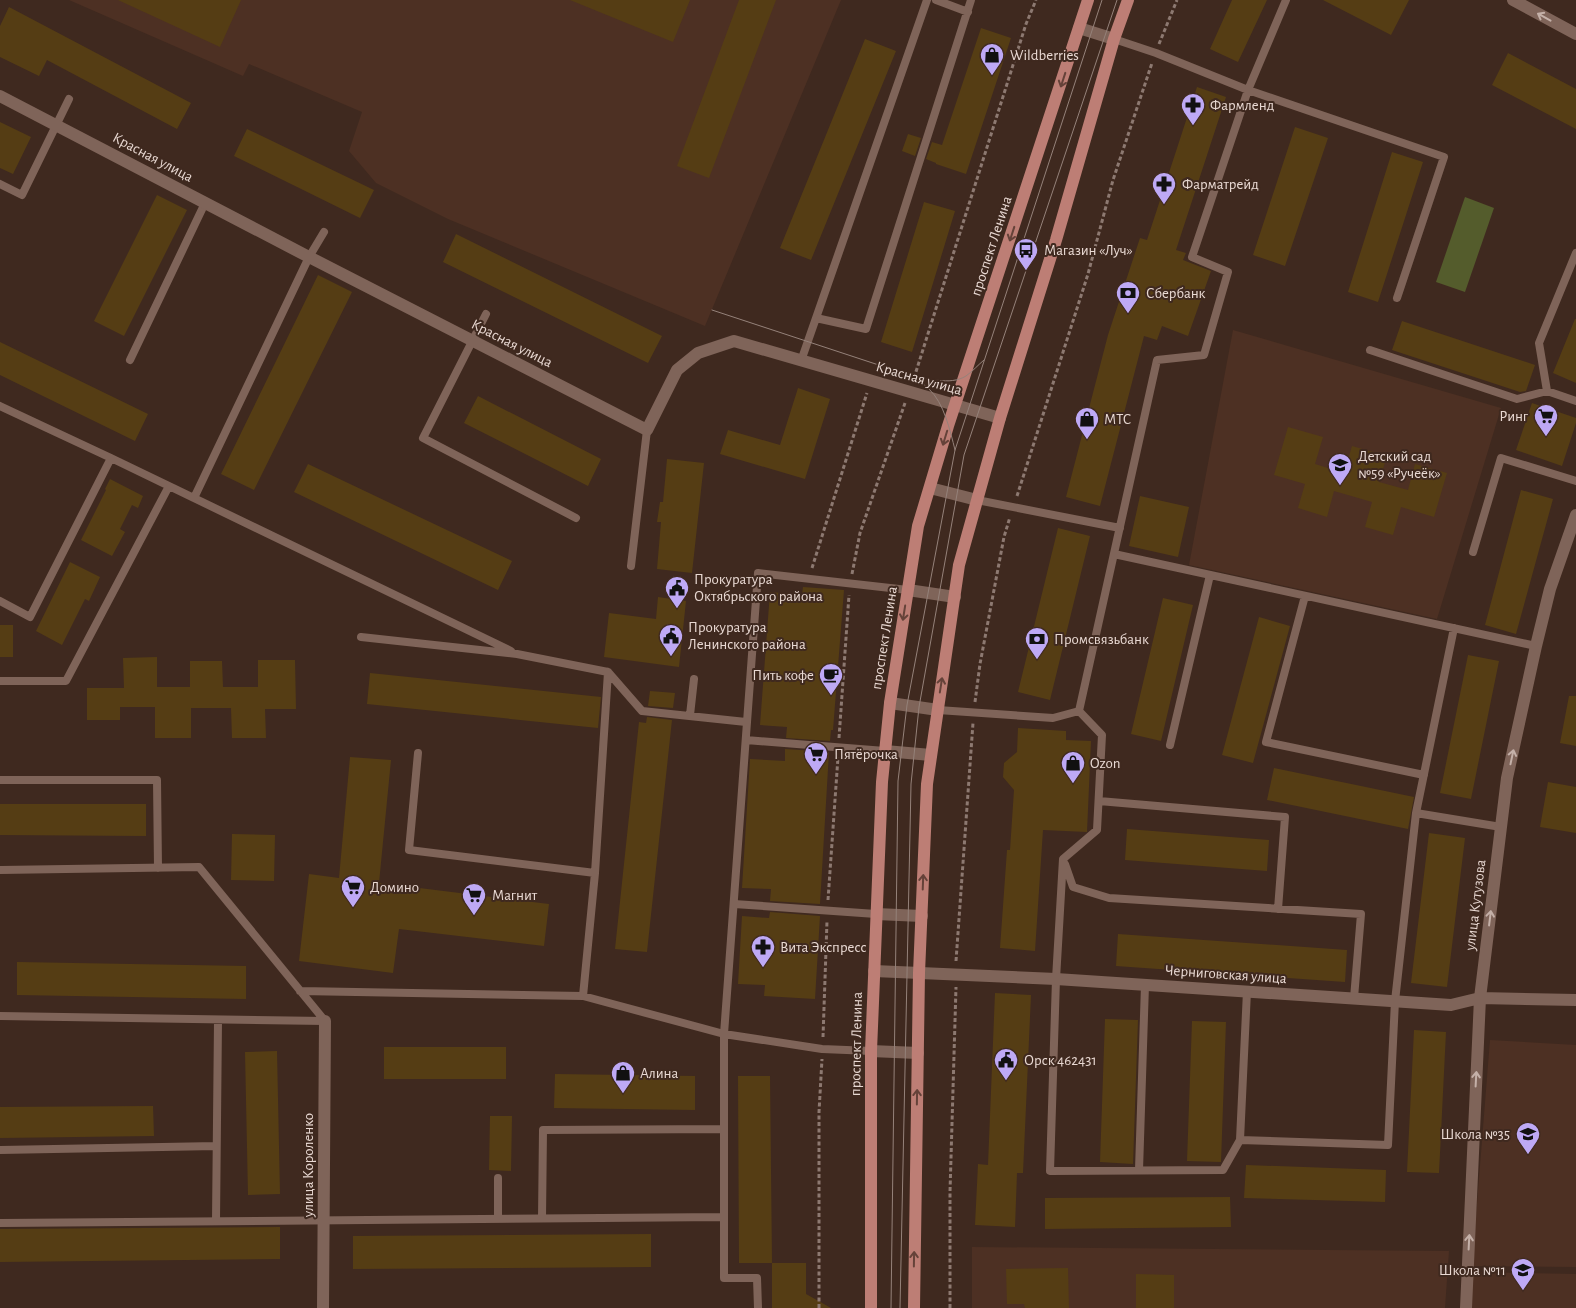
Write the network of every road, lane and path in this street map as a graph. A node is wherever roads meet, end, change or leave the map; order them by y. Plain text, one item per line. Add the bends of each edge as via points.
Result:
1 (927, 0) edge
2 (936, 0) edge
3 (971, 0) edge
4 (1036, 0) edge
5 (1088, 0) edge
6 (1128, 0) edge
7 (1177, 0) edge
8 (1286, 0) edge
9 (1513, 0) edge
10 (968, 12) junction
11 (1079, 28) junction
12 (1576, 34) edge
13 (1114, 39) junction
14 (1156, 53) junction
15 (1248, 90) junction
16 (0, 96) edge
17 (69, 99) dead end
18 (56, 125) junction
19 (0, 184) edge
20 (205, 203) junction
21 (324, 232) dead end
22 (1576, 254) edge
23 (310, 257) junction
24 (1397, 298) dead end
25 (486, 314) dead end
26 (816, 318) junction
27 (471, 340) junction
28 (1370, 350) dead end
29 (130, 360) dead end
30 (801, 361) junction
31 (870, 381) junction
32 (1547, 391) junction
33 (909, 392) junction
34 (1576, 400) edge
35 (0, 406) edge
36 (955, 406) junction
37 (1000, 418) junction
38 (647, 430) junction
39 (111, 458) junction
40 (1576, 481) edge
41 (168, 486) junction
42 (930, 488) junction
43 (194, 498) junction
44 (978, 500) junction
45 (1013, 507) junction
46 (1576, 515) edge
47 (576, 518) dead end
48 (1120, 528) junction
49 (1473, 552) dead end
50 (1114, 554) junction
51 (631, 566) dead end
52 (1210, 575) junction
53 (809, 578) junction
54 (850, 582) junction
55 (908, 590) junction
56 (1306, 596) junction
57 (955, 597) junction
58 (0, 601) edge
59 (1454, 628) junction
60 (361, 637) dead end
61 (1536, 646) junction
62 (517, 654) junction
63 (608, 672) junction
64 (694, 679) dead end
65 (0, 681) edge
66 (890, 703) junction
67 (938, 710) junction
68 (1079, 711) junction
69 (974, 712) junction
70 (690, 715) junction
71 (746, 722) junction
72 (746, 740) junction
73 (1170, 745) dead end
74 (839, 747) junction
75 (885, 751) junction
76 (418, 753) dead end
77 (931, 755) junction
78 (1424, 775) junction
79 (0, 780) edge
80 (1099, 801) junction
81 (1416, 813) junction
82 (1501, 826) junction
83 (1063, 860) junction
84 (158, 868) junction
85 (0, 870) edge
86 (595, 873) junction
87 (734, 904) junction
88 (1278, 909) junction
89 (827, 911) junction
90 (876, 914) junction
91 (922, 916) junction
92 (874, 971) junction
93 (919, 973) junction
94 (956, 974) junction
95 (1056, 979) junction
96 (1146, 985) junction
97 (300, 991) junction
98 (1247, 991) junction
99 (583, 996) junction
100 (1354, 998) junction
101 (1480, 998) junction
102 (1576, 1000) edge
103 (1395, 1001) junction
104 (0, 1016) edge
105 (218, 1021) junction
106 (325, 1022) junction
107 (724, 1034) junction
108 (822, 1049) junction
109 (871, 1051) junction
110 (918, 1053) junction
111 (724, 1129) junction
112 (1240, 1140) junction
113 (216, 1146) junction
114 (0, 1150) edge
115 (1139, 1170) junction
116 (498, 1178) dead end
117 (724, 1217) junction
118 (498, 1218) junction
119 (542, 1218) junction
120 (324, 1219) junction
121 (216, 1220) junction
122 (0, 1223) edge
123 (323, 1308) edge
124 (758, 1308) edge
125 (819, 1308) edge
126 (871, 1308) edge
127 (914, 1308) edge
128 (950, 1308) edge
129 (1466, 1308) edge

1 - 26 lane
2 - 10 lane
3 - 10 lane
4 - 33 path
5 - 11 main road, проспект Ленина
6 - 13 main road
7 - 14 path
8 - 15 lane
12 -> 9 street
10 - 26 lane via 866,328
11 - 13 street
11 -> 36 main road, проспект Ленина
13 - 14 lane
13 - 37 main road
14 - 15 lane
14 - 45 path via 1113,180 1088,274
15 - 24 lane via 1444,157
15 - 48 lane via 1192,257 1228,272 1226,281 1204,356 1157,360
16 - 18 street, Красная улица
17 - 18 lane
18 - 19 lane via 22,195
18 - 20 street, Красная улица
20 - 23 street, Красная улица
20 - 29 lane
21 - 23 lane
22 - 32 lane via 1539,344
23 - 27 street, Красная улица
23 - 43 lane
25 - 27 lane
26 - 30 lane
27 - 38 street, Красная улица
27 - 47 lane via 423,438
28 - 32 lane via 1517,399
30 - 31 street, Красная улица
30 - 38 street, Красная улица via 734,341 698,353 677,370
31 - 33 street, Красная улица
31 - 53 path
32 - 34 lane
33 - 36 street, Красная улица
33 - 54 path via 860,533
35 - 39 lane
36 - 37 street, Красная улица
36 -> 42 main road, проспект Ленина
37 - 44 main road
38 - 51 lane
39 - 41 lane
39 - 58 lane via 30,616
40 - 49 lane via 1501,458
41 - 43 lane
41 - 65 lane via 66,681
42 - 44 street
42 - 55 main road, проспект Ленина via 918,526
43 - 62 lane
44 - 45 lane
44 - 57 main road via 959,566
45 - 48 lane
45 - 69 path via 980,664
46 - 61 street, улица Кутузова via 1550,589
48 - 50 lane
50 - 52 lane
50 - 68 lane
52 - 56 lane
52 - 73 lane
53 - 54 lane
53 - 71 lane via 758,573
54 - 55 lane
54 - 74 path
55 - 57 street
55 -> 66 main road, проспект Ленина
56 - 59 lane
56 - 78 lane via 1266,742
67 -> 57 main road
59 - 61 lane
59 - 78 lane
60 - 62 lane
82 -> 61 street, улица Кутузова via 1507,778
62 - 63 lane
63 - 70 lane via 642,711
63 - 86 lane
64 - 70 lane
66 - 67 street
66 - 75 main road, проспект Ленина
67 - 69 lane
67 - 77 main road
68 - 69 lane via 1052,718
68 - 80 lane via 1102,735
69 - 94 path
70 - 71 lane
71 - 72 lane
72 - 74 lane
72 - 87 lane
74 - 75 lane
74 - 89 path
75 - 77 street
75 - 90 main road, проспект Ленина
76 - 86 lane via 409,850
91 -> 77 main road
78 - 81 lane
79 - 84 lane via 157,780
80 - 83 lane via 1097,830
80 - 88 lane via 1284,817
81 - 82 lane
81 - 103 lane
101 -> 82 street, улица Кутузова
83 - 88 lane via 1073,888 1109,898
83 - 95 lane
84 - 85 lane
84 - 97 lane via 199,867
86 - 99 lane
87 - 89 lane
87 - 107 lane
88 - 100 lane via 1361,914
89 - 90 lane
89 - 108 path
90 - 91 street
90 - 92 main road, проспект Ленина
91 - 93 main road
92 - 93 street, Черниговская улица
92 - 109 main road, проспект Ленина
93 - 94 street, Черниговская улица
93 - 110 main road
94 - 95 street, Черниговская улица
94 - 128 path
95 - 96 street, Черниговская улица
95 - 115 lane via 1050,1171
96 - 98 street, Черниговская улица
96 - 115 lane
97 - 99 lane
97 - 106 lane
98 - 100 street, Черниговская улица
98 - 112 lane
99 - 107 lane
100 - 103 street, Черниговская улица
101 - 102 street, Черниговская улица
101 - 103 street, Черниговская улица via 1451,1005
129 -> 101 street, улица Кутузова
103 - 112 lane via 1388,1144
104 - 105 lane
105 - 106 lane
105 - 113 lane
106 - 120 street, улица Короленко
107 - 108 lane
107 - 111 lane
108 - 109 lane
108 - 125 path
109 - 110 street
109 - 126 main road, проспект Ленина
127 -> 110 main road
111 - 117 lane
111 - 119 lane via 544,1130
112 - 115 lane via 1223,1170
113 - 114 lane
113 - 121 lane
116 - 118 lane
117 - 119 lane
117 - 124 lane via 724,1278 757,1278
118 - 119 lane
118 - 120 lane
120 - 121 lane
120 - 123 street, улица Короленко
121 - 122 lane

